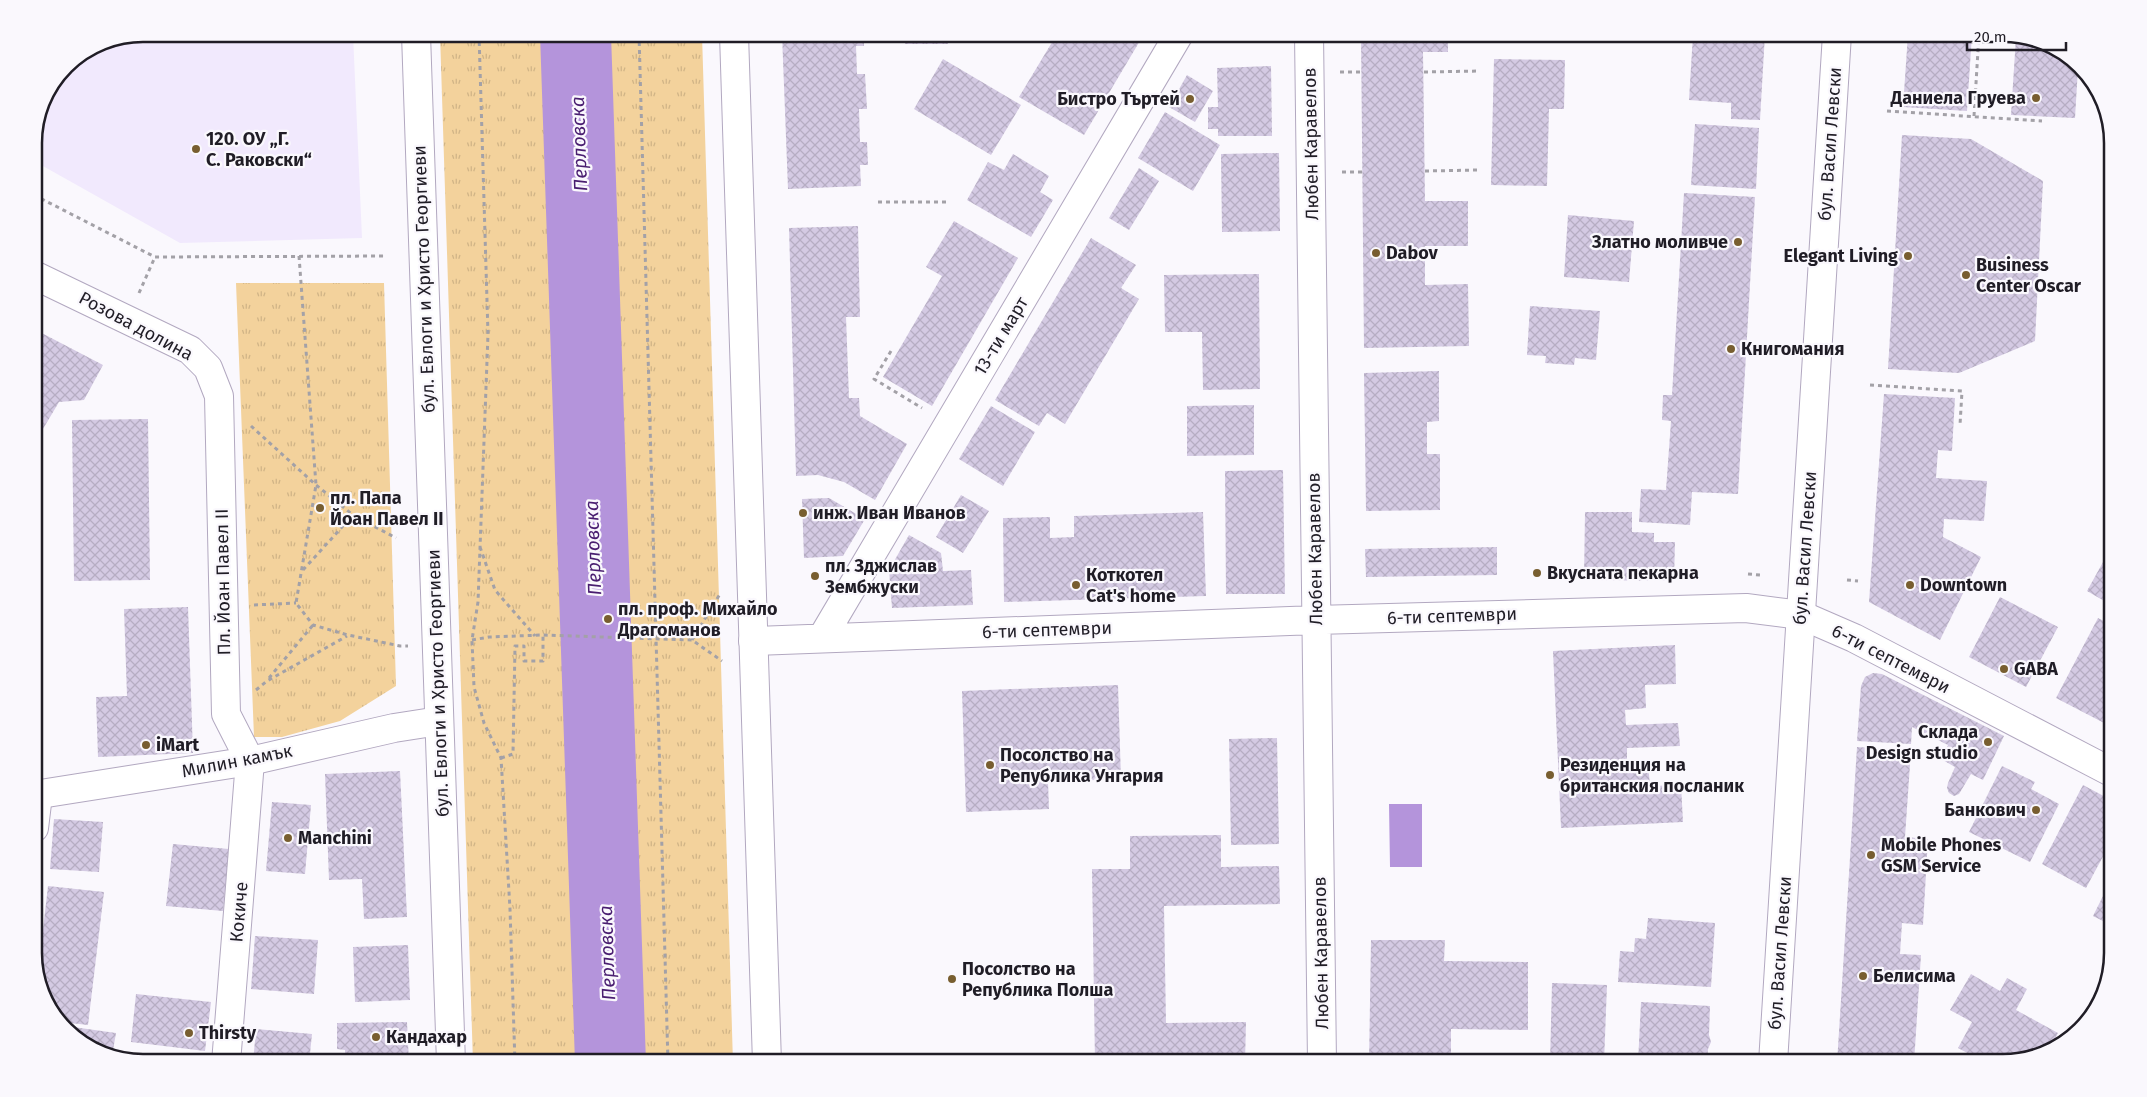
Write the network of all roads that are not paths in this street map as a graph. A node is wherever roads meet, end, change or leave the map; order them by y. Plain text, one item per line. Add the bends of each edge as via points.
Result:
1 (416, 42) edge
2 (734, 42) edge
3 (1174, 42) edge
4 (1309, 42) edge
5 (1837, 42) edge
6 (43, 278) edge
7 (220, 396) joint
8 (1801, 615) junction
9 (1316, 620) junction
10 (822, 638) junction
11 (753, 641) junction
12 (439, 721) junction
13 (250, 761) junction
14 (2104, 768) edge
15 (43, 794) edge
16 (227, 1054) edge
17 (450, 1054) edge
18 (766, 1054) edge
19 (1322, 1054) edge
20 (1774, 1054) edge

1 - 12 street, бул. Евлоги и Христо Георгиеви
2 - 11 street
3 - 10 street, 13-ти март
4 - 9 street, Любен Каравелов
5 - 8 street, бул. Васил Левски
6 - 7 street, Розова долина via 190,350 208,368
7 - 13 street, Пл. Йоан Павел II via 226,714
8 - 9 street, 6-ти септември via 1746,608
8 - 14 street, 6-ти септември via 1854,638
8 - 20 street, бул. Васил Левски
9 - 10 street, 6-ти септември
9 - 19 street, Любен Каравелов
10 - 11 street, 6-ти септември
11 - 18 street
12 - 13 street, Милин камък
12 - 17 street, бул. Евлоги и Христо Георгиеви
13 - 15 street, Милин камък
13 - 16 street, Кокиче

